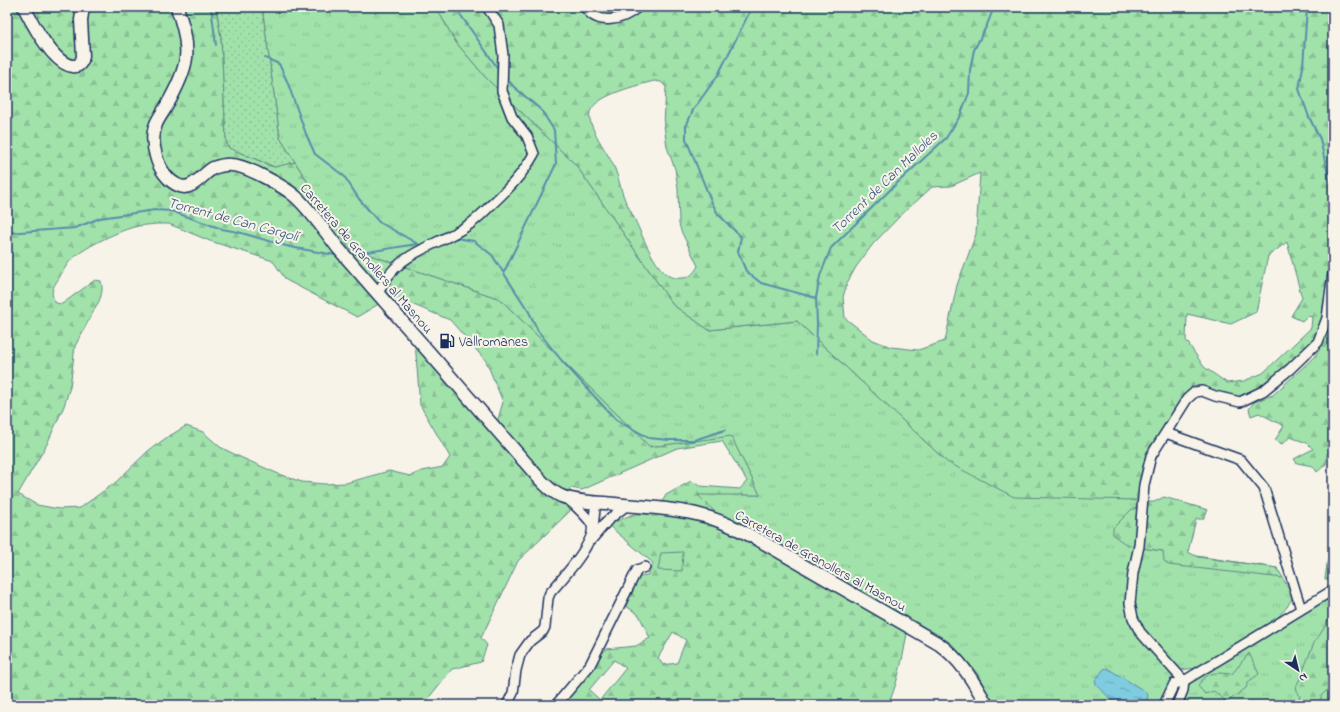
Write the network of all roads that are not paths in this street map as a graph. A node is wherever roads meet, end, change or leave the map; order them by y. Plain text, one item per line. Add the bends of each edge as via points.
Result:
1 (24, 7) edge
2 (83, 7) edge
3 (177, 7) edge
4 (487, 7) edge
5 (585, 7) edge
6 (638, 7) edge
7 (1333, 273) edge
8 (378, 294) junction
9 (1166, 433) junction
10 (567, 498) junction
11 (626, 506) junction
12 (596, 508) junction
13 (612, 518) junction
14 (592, 531) junction
15 (587, 544) junction
16 (645, 567) dead end
17 (1333, 590) edge
18 (1301, 609) junction
19 (1184, 681) junction
20 (507, 705) edge
21 (556, 705) edge
22 (985, 705) edge
23 (1164, 705) edge
24 (1177, 705) edge

1 - 2 main road via 56,56 67,65 74,66 82,62 83,56
3 - 8 main road, Carretera de Granollers al Masnou via 185,37 186,59 176,88 156,124 153,139 157,159 167,177 180,186 188,186 218,166 231,165 249,170 286,190 310,213
4 - 8 street via 499,25 503,55 502,91 512,117 527,136 534,154 525,170 472,223 413,253 392,270
5 - 6 street via 595,17 608,20 620,18
7 - 9 street via 1327,318 1318,342 1290,369 1263,391 1240,402 1202,391 1195,392 1187,399
8 - 10 main road, Carretera de Granollers al Masnou via 539,478 555,492
9 - 18 street via 1241,460 1264,488
9 - 19 street via 1151,456 1144,485 1130,603 1133,618 1140,632
10 - 12 main road, Carretera de Granollers al Masnou
10 - 14 street via 592,524
11 - 12 main road, Carretera de Granollers al Masnou
11 - 13 street
11 - 22 main road, Carretera de Granollers al Masnou via 700,515 733,526 759,540 939,644 958,660
12 - 13 street via 603,519
12 - 14 street
13 - 15 street
14 - 15 street
15 - 20 street via 550,593 545,627 520,655 514,693
16 - 21 street via 637,570 590,665
17 - 18 street
18 - 19 street
19 - 23 street via 1174,684
19 - 24 street

